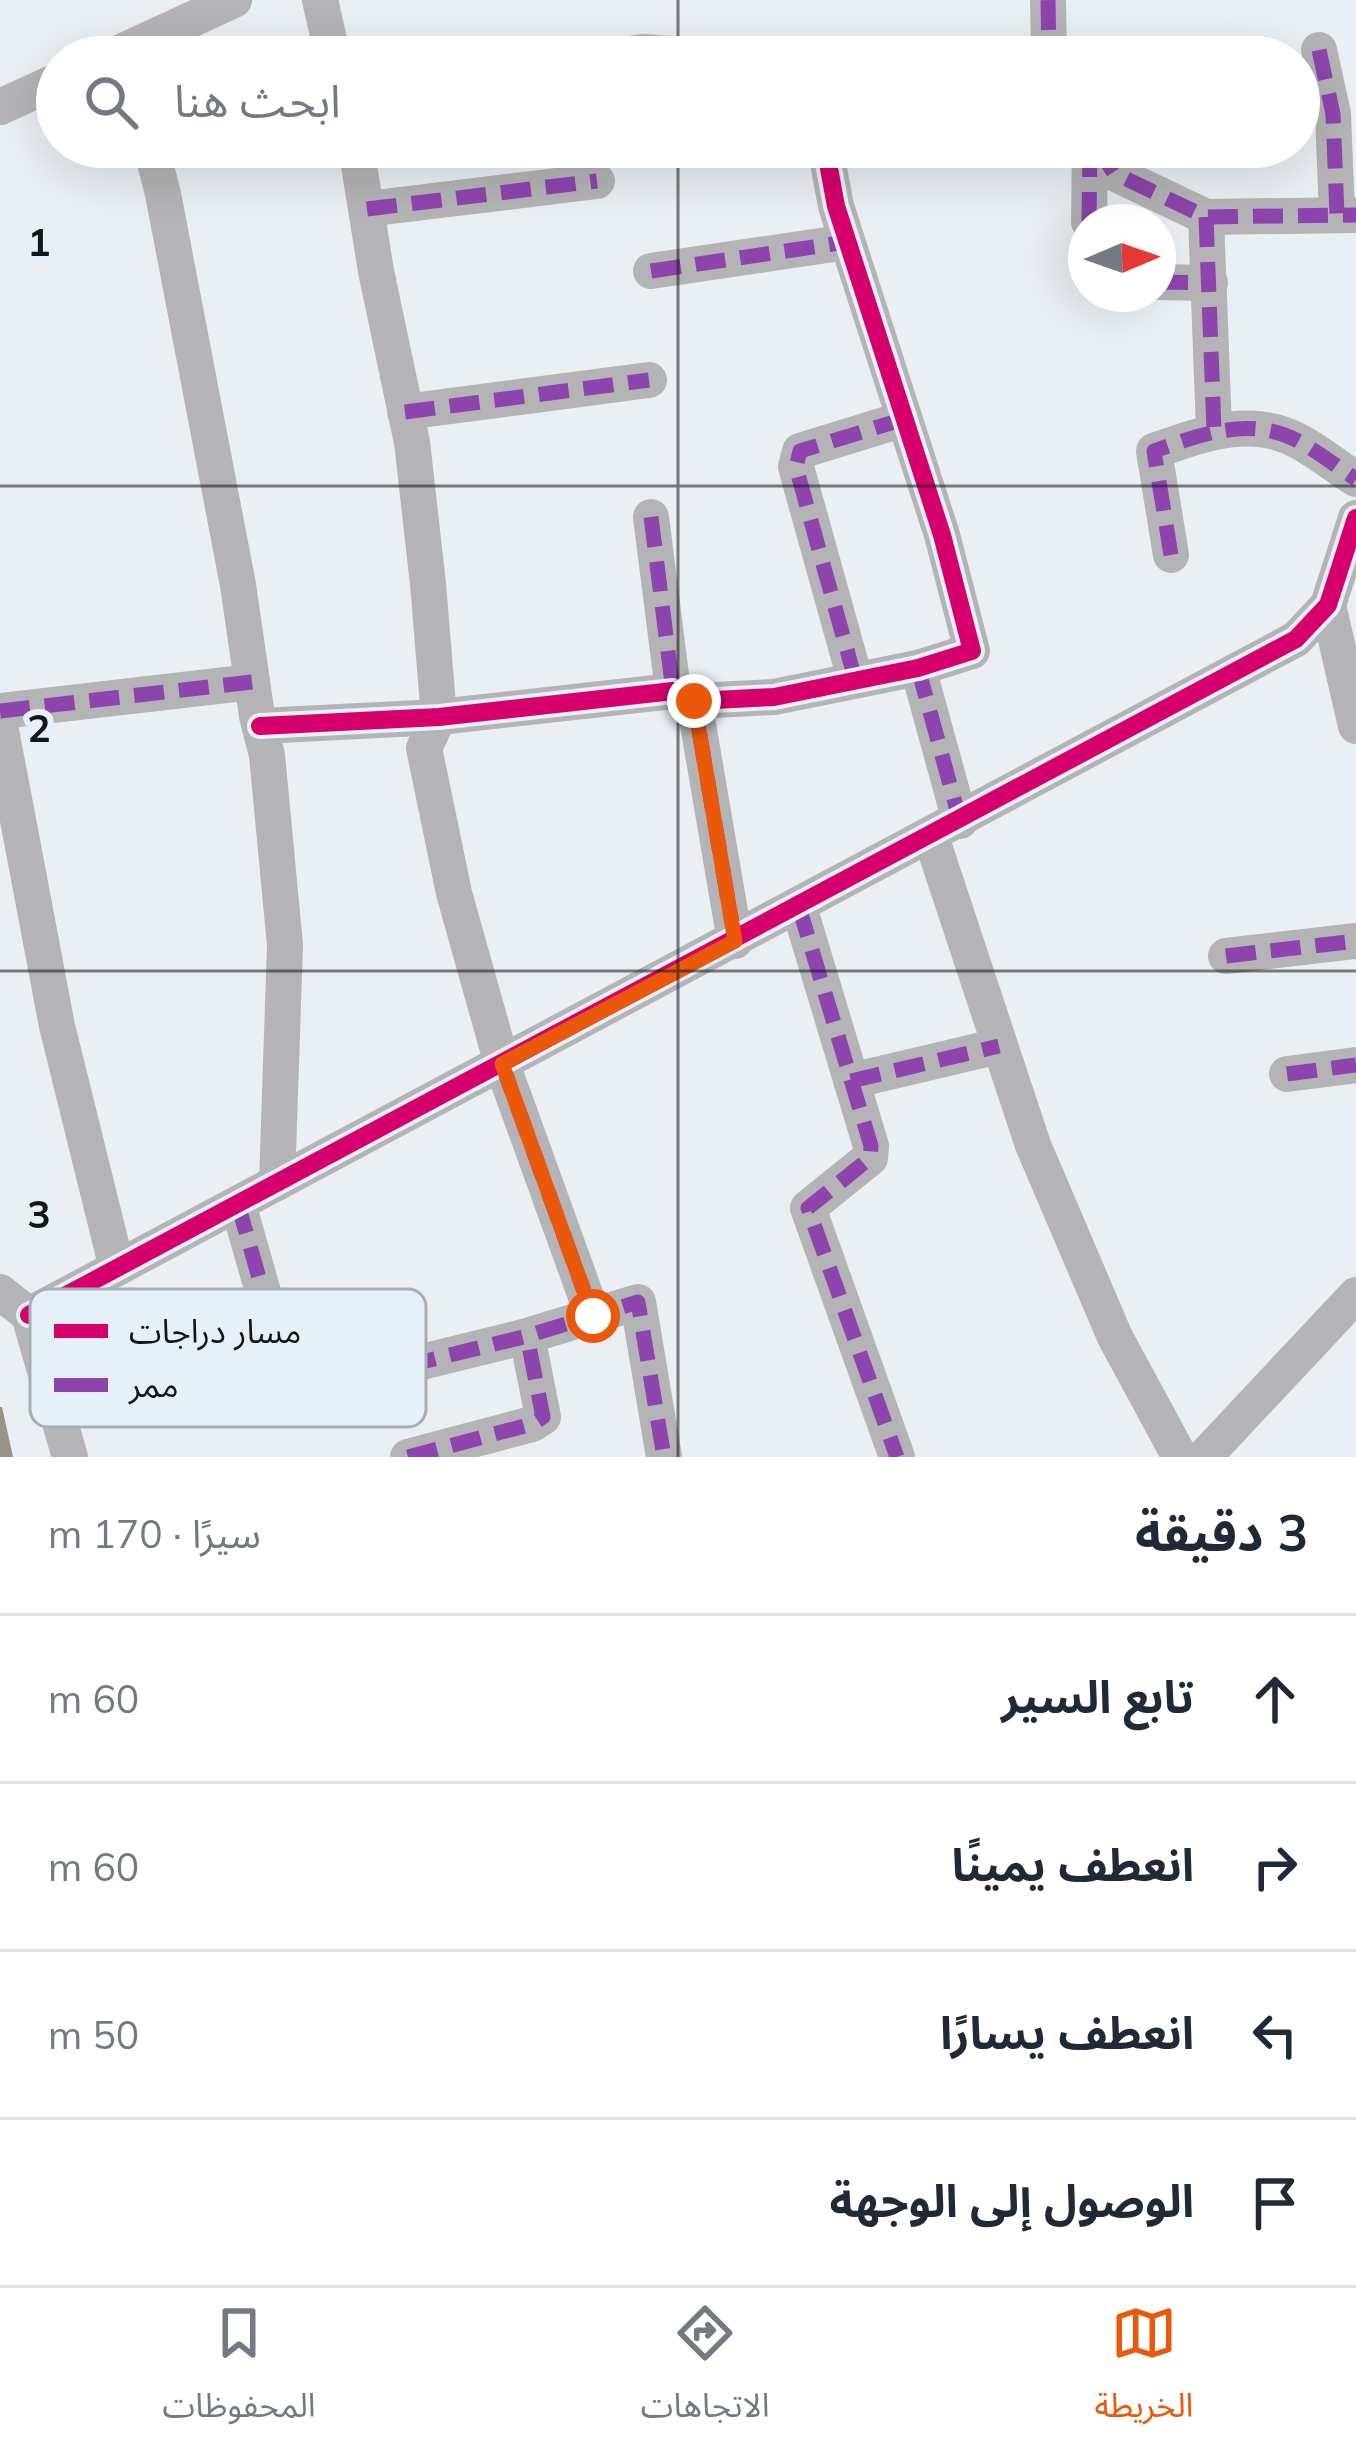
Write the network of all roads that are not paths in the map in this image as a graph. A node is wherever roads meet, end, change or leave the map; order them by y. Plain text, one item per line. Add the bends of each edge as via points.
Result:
1 (234, 0) edge
2 (320, 0) edge
3 (1048, 0) edge
4 (160, 36) edge
5 (328, 36) edge
6 (1049, 36) edge
7 (1320, 55) edge
8 (36, 90) edge
9 (0, 106) edge
10 (157, 168) edge
11 (360, 168) edge
12 (830, 168) edge
13 (1093, 168) edge
14 (1110, 168) edge
15 (597, 181) dead end
16 (1090, 204) edge
17 (367, 209) junction
18 (1347, 215) edge
19 (1206, 217) junction
20 (848, 242) junction
21 (651, 271) dead end
22 (1176, 282) edge
23 (1210, 283) junction
24 (649, 380) dead end
25 (405, 412) junction
26 (904, 419) junction
27 (1214, 430) junction
28 (1356, 479) edge
29 (651, 517) dead end
30 (1356, 518) edge
31 (1171, 555) dead end
32 (1328, 605) junction
33 (917, 668) junction
34 (855, 679) junction
35 (252, 682) junction
36 (683, 696) junction
37 (0, 711) edge
38 (439, 717) junction
39 (0, 725) edge
40 (260, 726) junction
41 (1356, 726) edge
42 (945, 829) junction
43 (799, 907) junction
44 (735, 941) junction
45 (1356, 941) edge
46 (1226, 956) dead end
47 (998, 1046) junction
48 (502, 1064) junction
49 (1356, 1065) edge
50 (1287, 1074) dead end
51 (851, 1081) junction
52 (277, 1183) junction
53 (238, 1204) junction
54 (117, 1268) junction
55 (55, 1289) edge
56 (262, 1289) edge
57 (1356, 1295) edge
58 (14, 1303) edge
59 (593, 1316) junction
60 (527, 1336) junction
61 (30, 1347) edge
62 (426, 1361) edge
63 (59, 1427) edge
64 (70, 1457) edge
65 (408, 1457) edge
66 (664, 1457) edge
67 (897, 1457) edge
68 (1180, 1457) edge
69 (1204, 1457) edge

1 - 4 street
2 - 5 street
3 - 6 street
7 - 18 street
8 - 9 street
10 - 35 street
11 - 17 street
12 - 20 street
13 - 16 street
14 - 19 street
15 - 17 street
17 - 25 street
18 - 19 street
19 - 23 street
20 - 21 street
20 - 26 street
22 - 23 street
23 - 27 street
24 - 25 street
25 - 38 street
26 - 33 street via 972,651
26 - 34 street via 814,444 800,451 796,467
27 - 28 street via 1264,429 1299,441
27 - 31 street via 1154,451
29 - 36 street
30 - 32 street
32 - 41 street
32 - 42 street via 1296,639
33 - 34 street
33 - 42 street
34 - 36 street via 774,697
35 - 37 street
35 - 40 street
36 - 38 street
36 - 44 street
38 - 40 street
38 - 48 street via 424,748
39 - 54 street via 57,1026
40 - 52 street via 285,945
42 - 43 street
42 - 47 street
43 - 44 street
43 - 51 street
44 - 48 street
45 - 46 street
47 - 51 street
47 - 68 street via 1115,1337
48 - 52 street
48 - 59 street
49 - 50 street
51 - 67 street via 869,1158 808,1208
52 - 53 street
53 - 54 street
53 - 56 street
54 - 55 street
57 - 69 street
58 - 61 street
59 - 60 street
59 - 66 street via 638,1302
60 - 62 street
60 - 65 street via 543,1417
63 - 64 street

